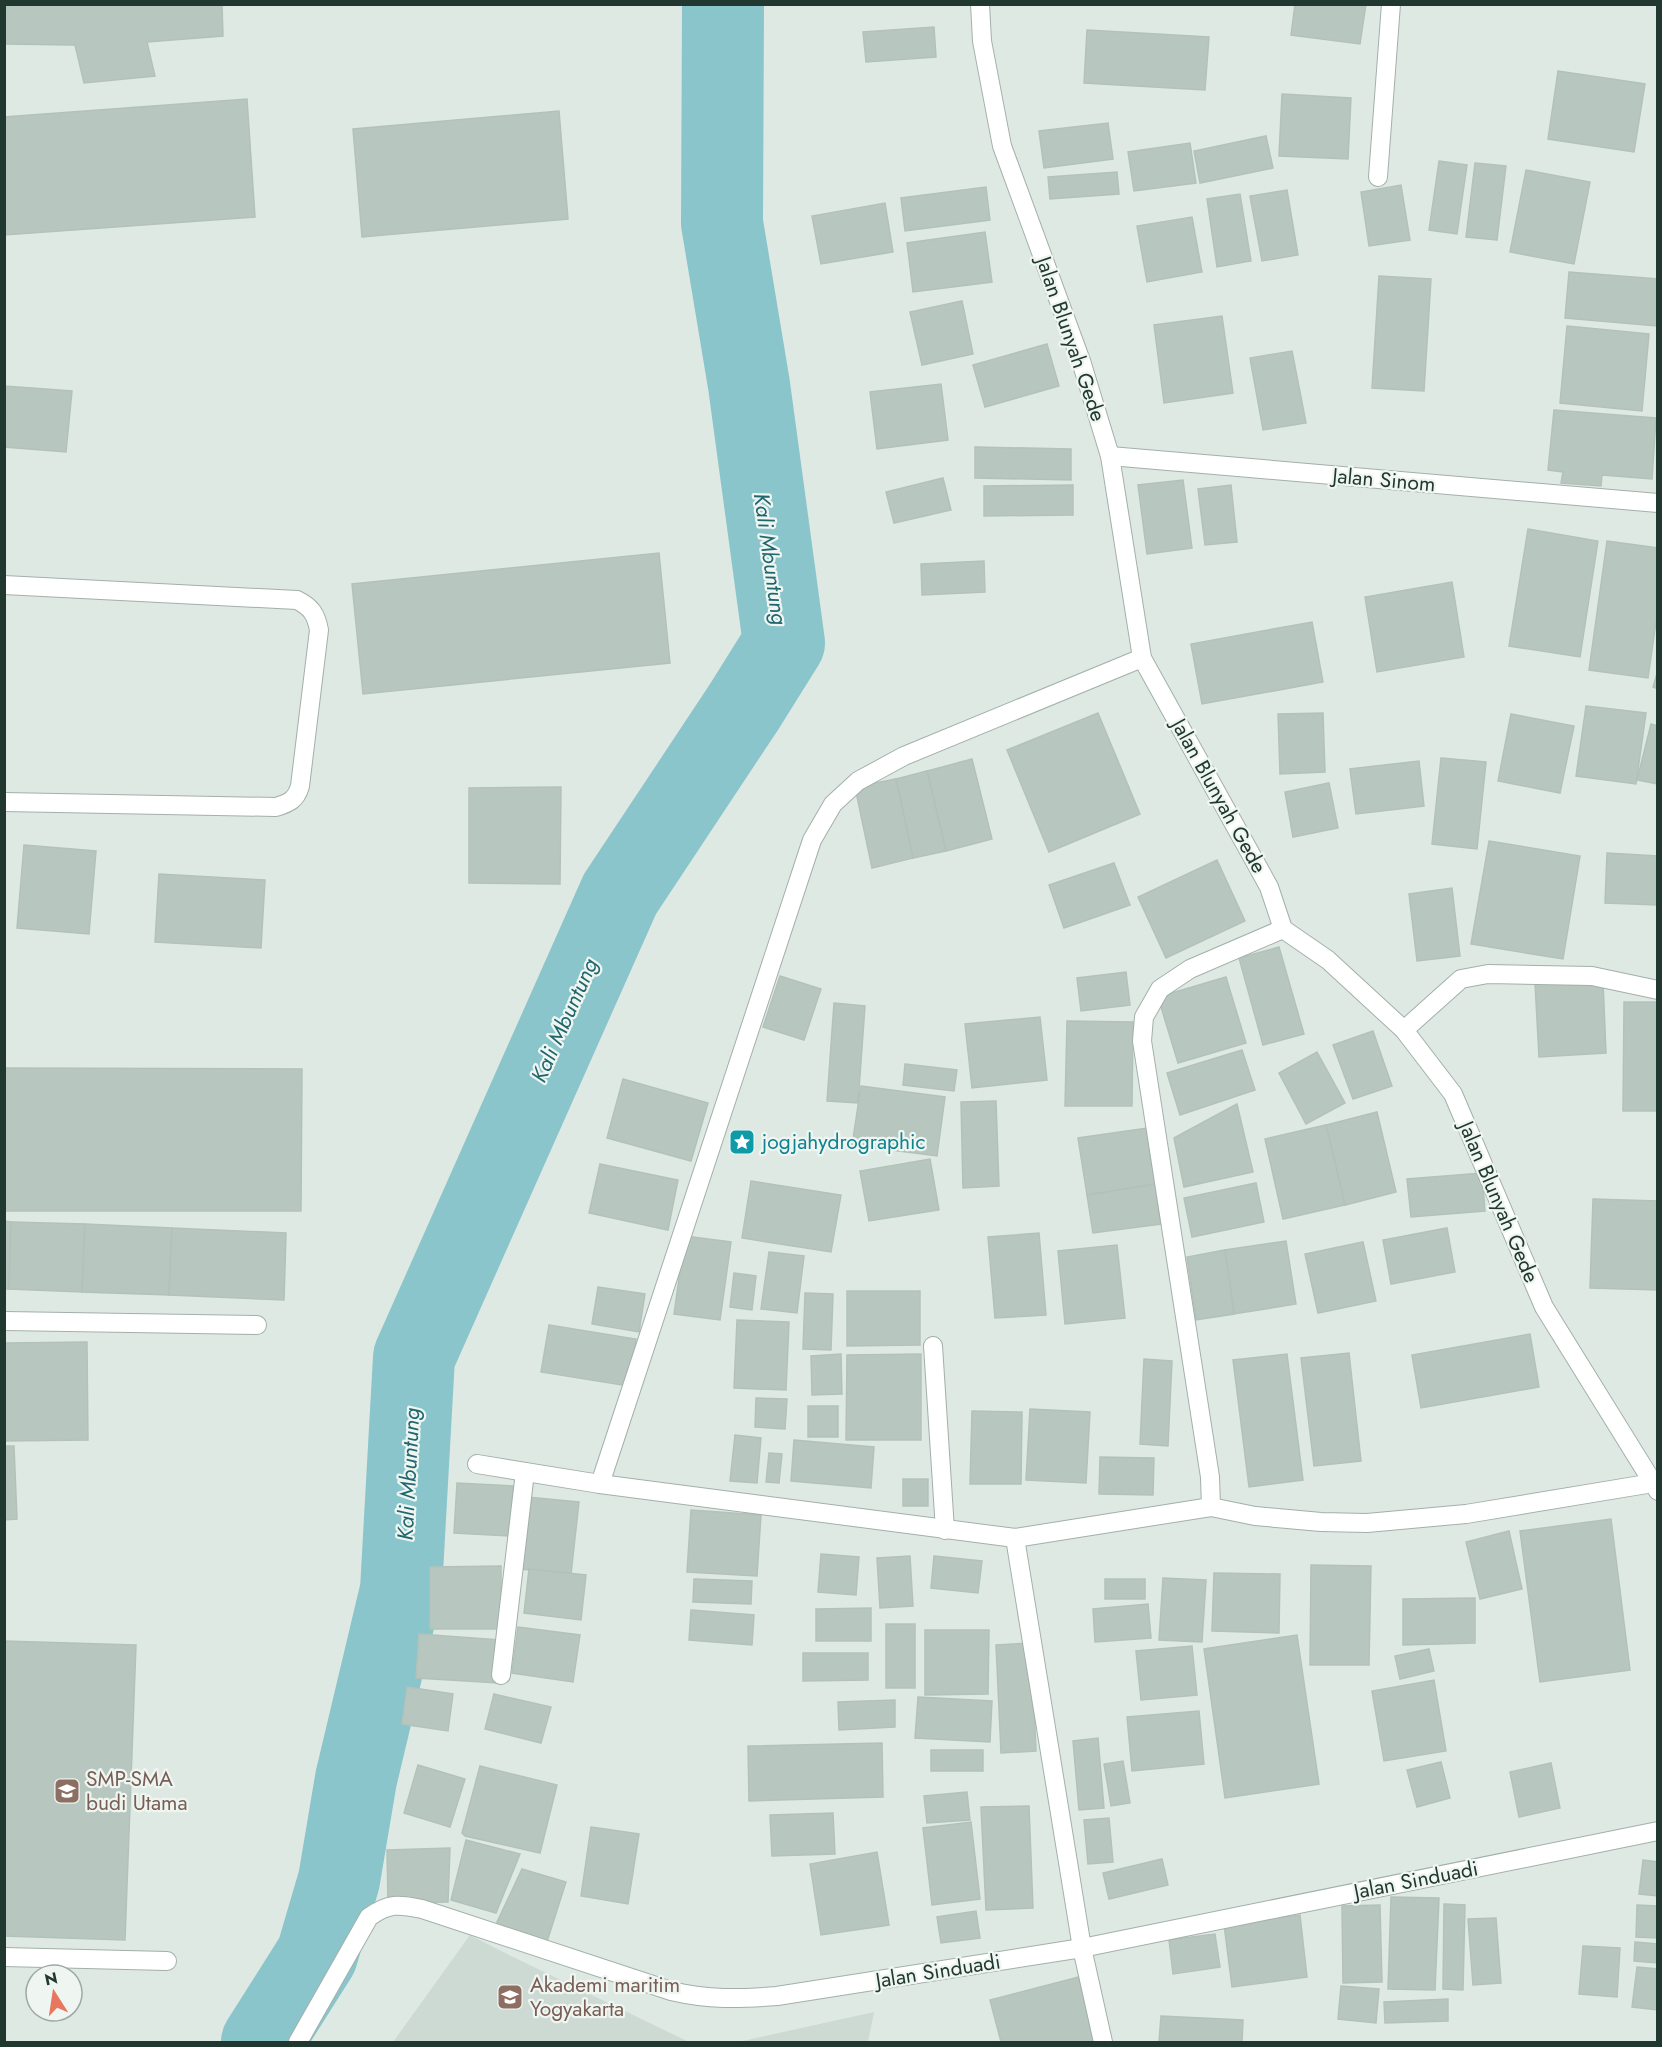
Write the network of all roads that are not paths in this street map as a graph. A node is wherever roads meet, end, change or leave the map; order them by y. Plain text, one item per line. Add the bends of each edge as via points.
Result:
1 (981, 4) edge
2 (1391, 4) edge
3 (1378, 177) dead end
4 (1110, 456) junction
5 (1658, 503) edge
6 (4, 585) edge
7 (1142, 658) junction
8 (4, 802) edge
9 (1283, 929) junction
10 (1658, 990) edge
11 (1404, 1030) junction
12 (4, 1321) edge
13 (257, 1325) dead end
14 (933, 1346) dead end
15 (477, 1464) dead end
16 (525, 1472) junction
17 (600, 1484) junction
18 (1655, 1487) edge
19 (1211, 1507) junction
20 (945, 1530) junction
21 (1015, 1538) junction
22 (501, 1675) dead end
23 (1658, 1831) edge
24 (1082, 1948) junction
25 (4, 1957) edge
26 (167, 1961) dead end
27 (297, 2043) edge
28 (1103, 2043) edge

1 - 4 street, Jalan Blunyah Gede via 982,41 1002,146 1081,361
2 - 3 street
4 - 5 street, Jalan Sinom
4 - 7 street, Jalan Blunyah Gede
6 - 8 street via 297,600 309,606 319,630 300,786 289,803 276,807
7 - 9 street, Jalan Blunyah Gede via 1269,887
7 - 17 street via 904,756 858,780 833,804 812,840
9 - 11 street, Jalan Blunyah Gede via 1328,960
9 - 19 street via 1190,969 1160,989 1144,1017 1142,1041 1210,1478
10 - 11 street via 1592,976 1488,974 1461,979
11 - 18 street, Jalan Blunyah Gede via 1453,1094 1544,1307
12 - 13 street
14 - 20 street
15 - 16 street
16 - 17 street
16 - 22 street
17 - 20 street
18 - 19 street via 1466,1514 1367,1523 1255,1516
19 - 21 street
20 - 21 street
21 - 24 street
23 - 24 street, Jalan Sinduadi
24 - 27 street, Jalan Sinduadi via 777,1996 699,1998 433,1913 402,1905 384,1907 369,1917
24 - 28 street
25 - 26 street

